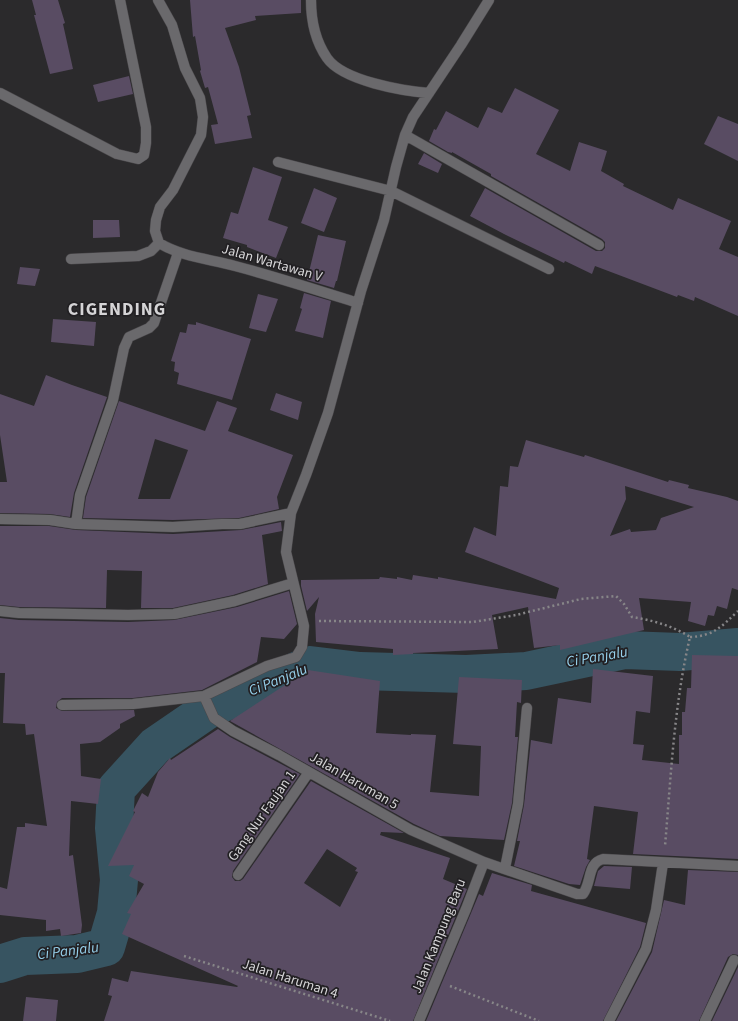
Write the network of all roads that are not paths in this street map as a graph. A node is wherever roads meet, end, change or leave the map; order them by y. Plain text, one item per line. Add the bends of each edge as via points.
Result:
1 (120, 0) edge
2 (158, 0) edge
3 (311, 0) edge
4 (488, 0) edge
5 (0, 93) edge
6 (429, 93) junction
7 (405, 135) junction
8 (278, 162) dead end
9 (391, 191) junction
10 (159, 243) junction
11 (599, 245) dead end
12 (178, 253) junction
13 (71, 259) dead end
14 (548, 269) dead end
15 (358, 303) junction
16 (291, 513) junction
17 (0, 519) edge
18 (76, 524) junction
19 (293, 583) junction
20 (0, 611) edge
21 (206, 698) junction
22 (62, 705) dead end
23 (527, 708) dead end
24 (310, 772) junction
25 (484, 862) junction
26 (663, 863) junction
27 (738, 866) edge
28 (504, 868) junction
29 (238, 875) dead end
30 (734, 960) dead end
31 (419, 1021) edge
32 (609, 1021) edge
33 (705, 1021) edge

1 - 5 street via 146,127 144,155 138,159 117,154
2 - 10 street via 172,25 185,68 200,98 203,117 201,135 173,190 160,207 155,232
3 - 6 street via 319,44 328,60 344,72 364,80 411,92
4 - 6 street
6 - 7 street
7 - 9 street
7 - 11 street
8 - 9 street
9 - 14 street
9 - 15 street
10 - 12 street, Jalan Wartawan V
10 - 13 street via 151,251 138,256
12 - 15 street, Jalan Wartawan V via 247,269
12 - 18 street via 154,323 129,337 124,348 113,400 80,495
15 - 16 street via 328,413
16 - 18 street via 240,524 173,527
16 - 19 street via 286,552
17 - 18 street via 50,520
19 - 20 street via 235,601 174,614 128,616
19 - 21 street via 304,626 302,647 296,657 267,666
21 - 22 street via 133,704
21 - 24 street, Jalan Haruman 5 via 214,718 233,731
23 - 28 street via 518,804
24 - 25 street, Jalan Haruman 5 via 411,830
24 - 29 street, Gang Nur Faujan 1
25 - 28 street, Jalan Haruman 5
25 - 31 street, Jalan Kampung Baru
26 - 27 street
26 - 28 street, Jalan Haruman 5 via 597,860 593,864 587,889 583,894
26 - 32 street via 656,910 646,949
30 - 33 street

